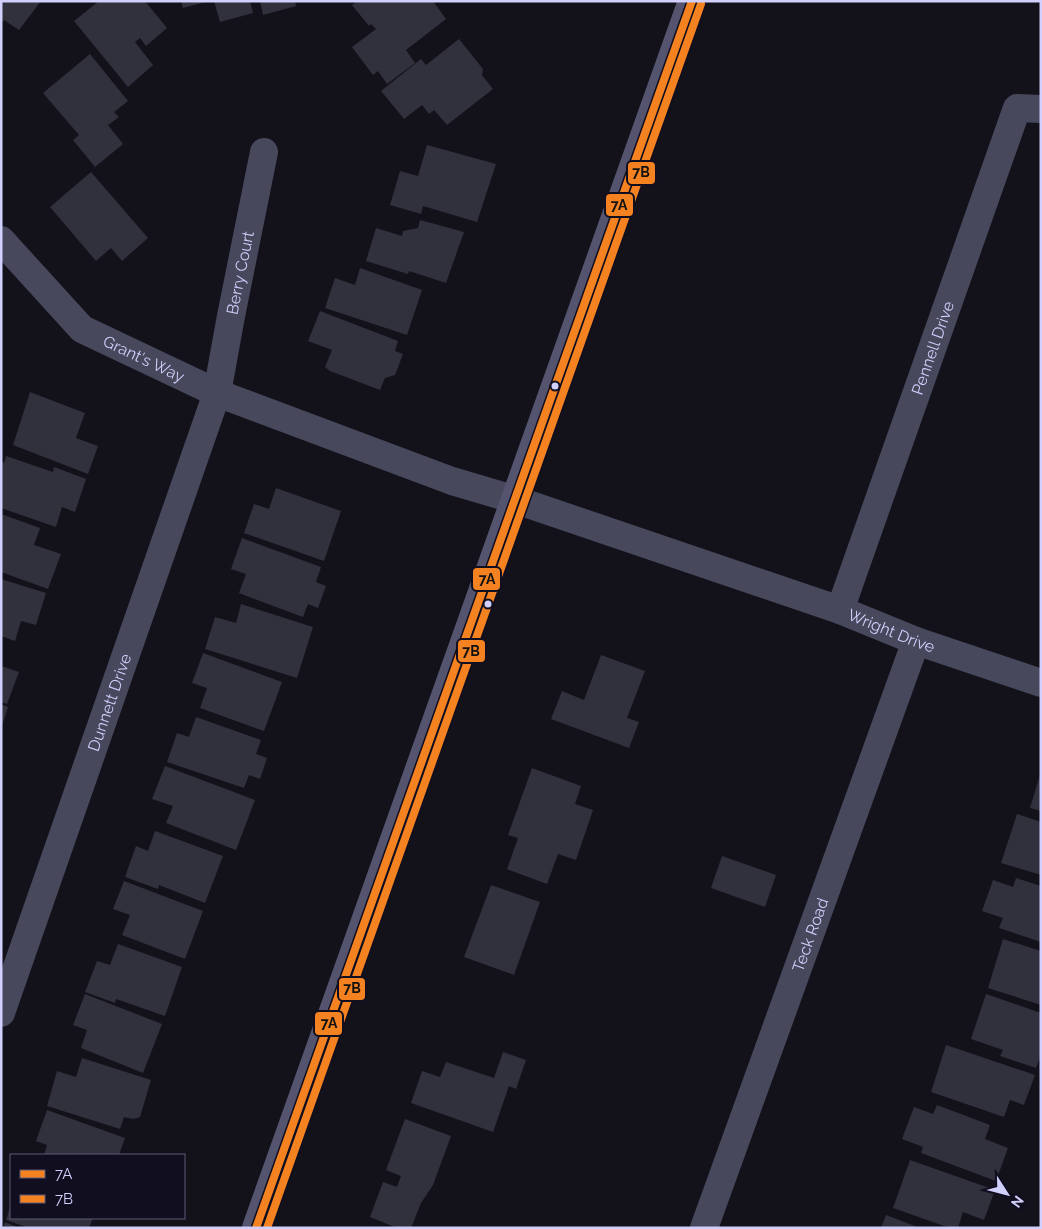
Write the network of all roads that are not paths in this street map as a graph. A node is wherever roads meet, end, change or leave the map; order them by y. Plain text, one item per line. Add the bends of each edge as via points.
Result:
1 (692, 1) edge
2 (1041, 109) edge
3 (264, 152) dead end
4 (1, 240) edge
5 (217, 393) junction
6 (516, 500) junction
7 (840, 610) junction
8 (916, 641) junction
9 (1041, 683) edge
10 (1, 1013) edge
11 (256, 1228) edge
12 (704, 1228) edge

1 - 6 street
2 - 7 street, Pennell Drive via 1017,108
3 - 5 street, Berry Court
4 - 5 street, Grant's Way via 82,329
5 - 6 street, Grant's Way via 452,481
5 - 10 street, Dunnett Drive
6 - 7 street, Wright Drive
6 - 11 street
7 - 8 street, Wright Drive
8 - 9 street, Wright Drive
8 - 12 street, Teck Road

